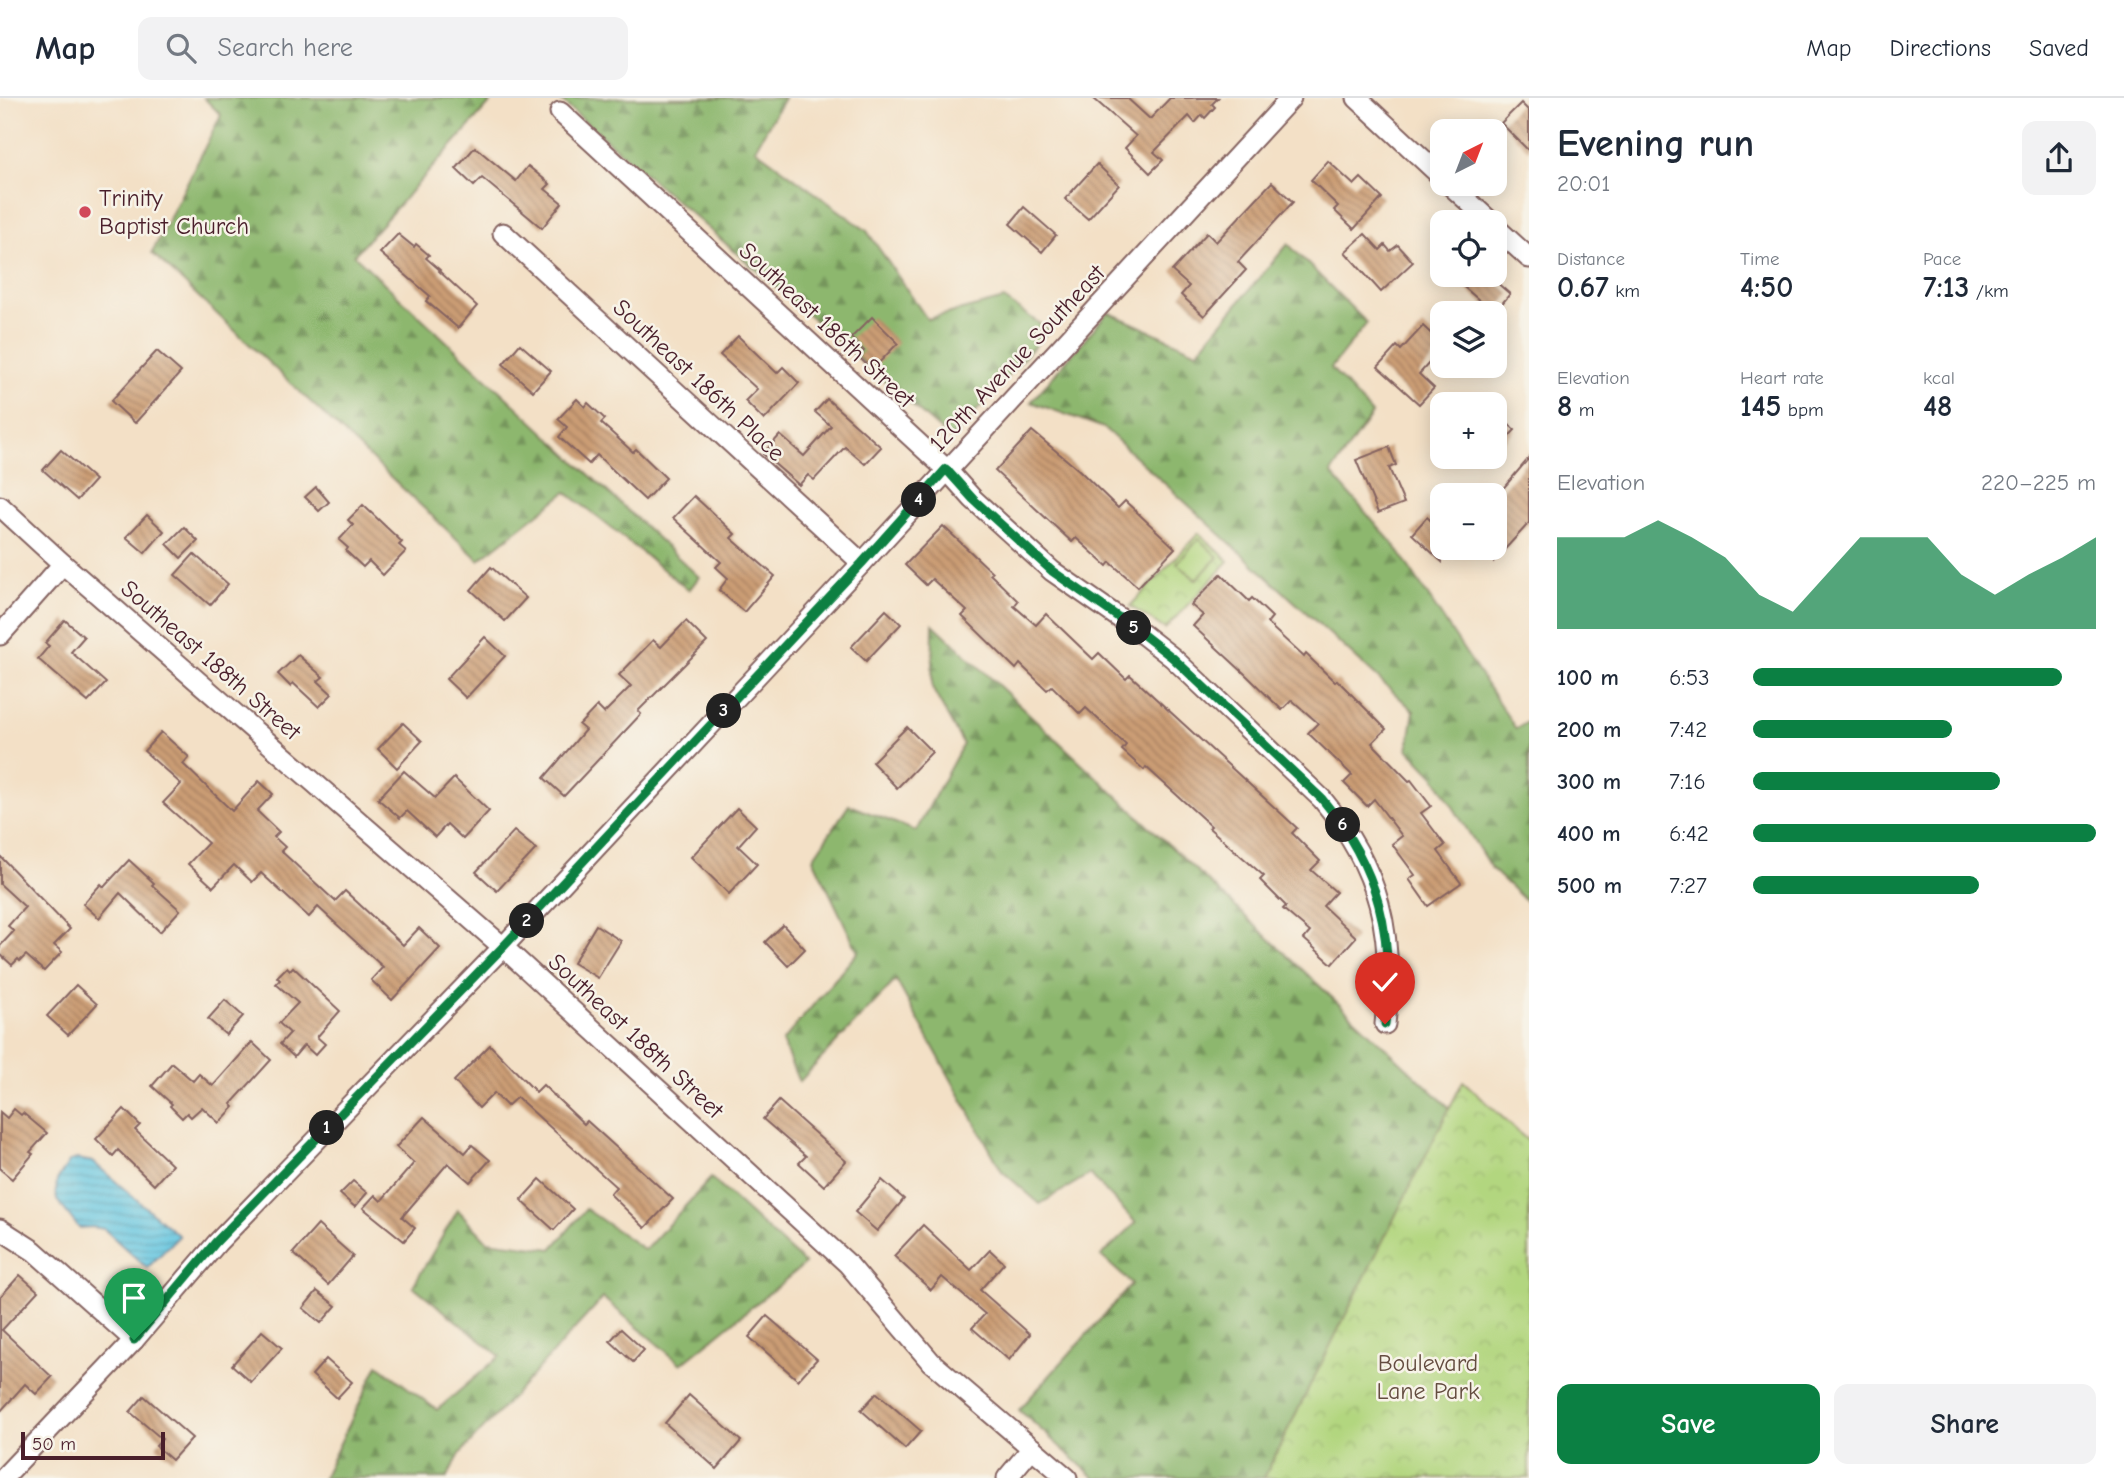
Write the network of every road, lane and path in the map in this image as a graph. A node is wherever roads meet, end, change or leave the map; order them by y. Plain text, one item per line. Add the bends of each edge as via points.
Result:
1 (1291, 98) edge
2 (1357, 98) edge
3 (560, 112) dead end
4 (1430, 166) edge
5 (1462, 196) edge
6 (1478, 210) edge
7 (503, 233) dead end
8 (1507, 237) edge
9 (1529, 258) edge
10 (946, 469) junction
11 (0, 506) edge
12 (862, 563) junction
13 (63, 564) junction
14 (0, 635) edge
15 (503, 947) junction
16 (1385, 1024) dead end
17 (0, 1229) edge
18 (134, 1340) junction
19 (1032, 1448) junction
20 (3, 1478) edge
21 (1007, 1478) edge
22 (1066, 1478) edge

1 - 10 street, 120th Avenue Southeast
2 - 4 street
3 - 10 street, Southeast 186th Street
5 - 6 street
7 - 12 street, Southeast 186th Place
8 - 9 street
10 - 12 street, 120th Avenue Southeast
10 - 16 street, Southeast 186th Street via 1052,571 1173,658 1343,824 1376,889 1388,945
11 - 13 street, Southeast 188th Street
12 - 15 street, 120th Avenue Southeast
13 - 14 street
13 - 15 street, Southeast 188th Street
15 - 18 street, 120th Avenue Southeast via 216,1242
15 - 19 street, Southeast 188th Street via 848,1264 931,1362
17 - 18 street via 34,1251
18 - 20 street, 120th Avenue Southeast
19 - 21 street
19 - 22 street, Southeast 188th Street

